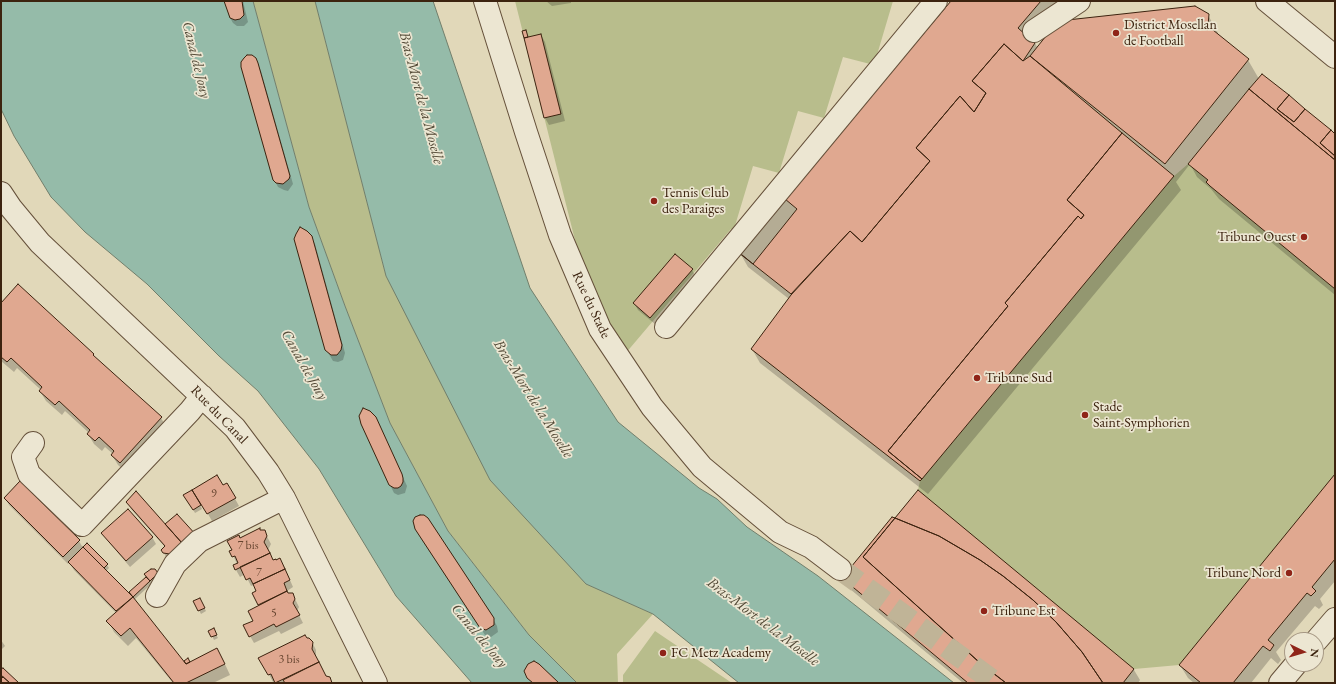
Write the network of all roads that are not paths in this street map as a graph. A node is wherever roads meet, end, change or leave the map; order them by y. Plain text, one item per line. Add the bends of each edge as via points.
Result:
1 (485, 1) edge
2 (936, 1) edge
3 (1079, 1) edge
4 (1267, 1) edge
5 (1034, 31) dead end
6 (1335, 57) edge
7 (1, 193) edge
8 (666, 328) dead end
9 (202, 396) junction
10 (33, 443) dead end
11 (284, 498) junction
12 (840, 569) tunnel mouth
13 (157, 596) dead end
14 (1335, 619) edge
15 (1324, 632) edge
16 (1289, 672) edge
17 (376, 683) edge
18 (1280, 683) edge

1 - 12 street, Rue du Stade via 560,235 600,329 652,407 702,467 780,532 811,547
2 - 8 street
3 - 5 street
4 - 6 street
7 - 9 street, Rue du Canal via 40,243
9 - 10 street via 82,525 29,474 23,457
9 - 11 street, Rue du Canal via 235,428
11 - 13 street via 199,541 175,564
11 - 17 street, Rue du Canal
14 - 15 street
16 - 18 street

